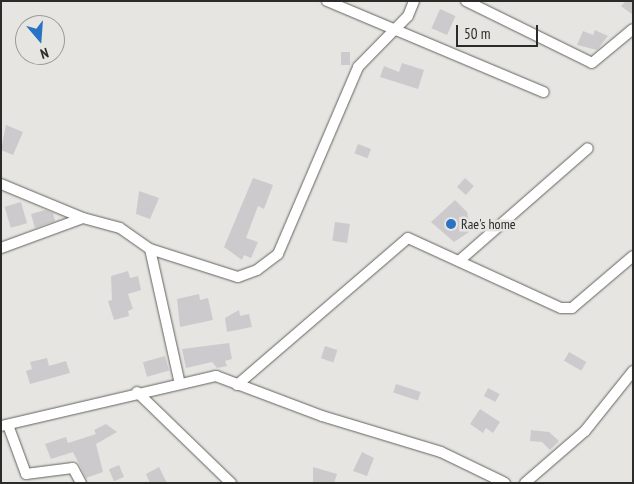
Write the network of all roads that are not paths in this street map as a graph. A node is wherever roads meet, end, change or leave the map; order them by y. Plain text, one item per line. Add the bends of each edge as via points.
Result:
1 (327, 1) edge
2 (414, 1) edge
3 (466, 1) edge
4 (633, 29) edge
5 (390, 30) junction
6 (544, 92) dead end
7 (588, 148) dead end
8 (1, 184) edge
9 (83, 218) junction
10 (1, 248) edge
11 (150, 249) junction
12 (633, 256) edge
13 (459, 261) junction
14 (633, 371) edge
15 (180, 384) junction
16 (237, 385) junction
17 (137, 392) junction
18 (5, 426) edge
19 (82, 483) edge
20 (231, 483) edge
21 (505, 483) edge
22 (525, 483) edge

1 - 5 street
2 - 5 street via 408,16
3 - 4 street via 592,63
5 - 6 street
5 - 11 street via 358,67 278,254 238,277
7 - 13 street
8 - 9 street
9 - 10 street
9 - 11 street via 120,228
11 - 15 street
12 - 13 street via 572,308 561,308
13 - 16 street via 408,238
14 - 22 street via 585,431
15 - 16 street via 216,376
15 - 17 street
16 - 21 street via 441,452
17 - 18 street
17 - 20 street
18 - 19 street via 26,474 73,468

